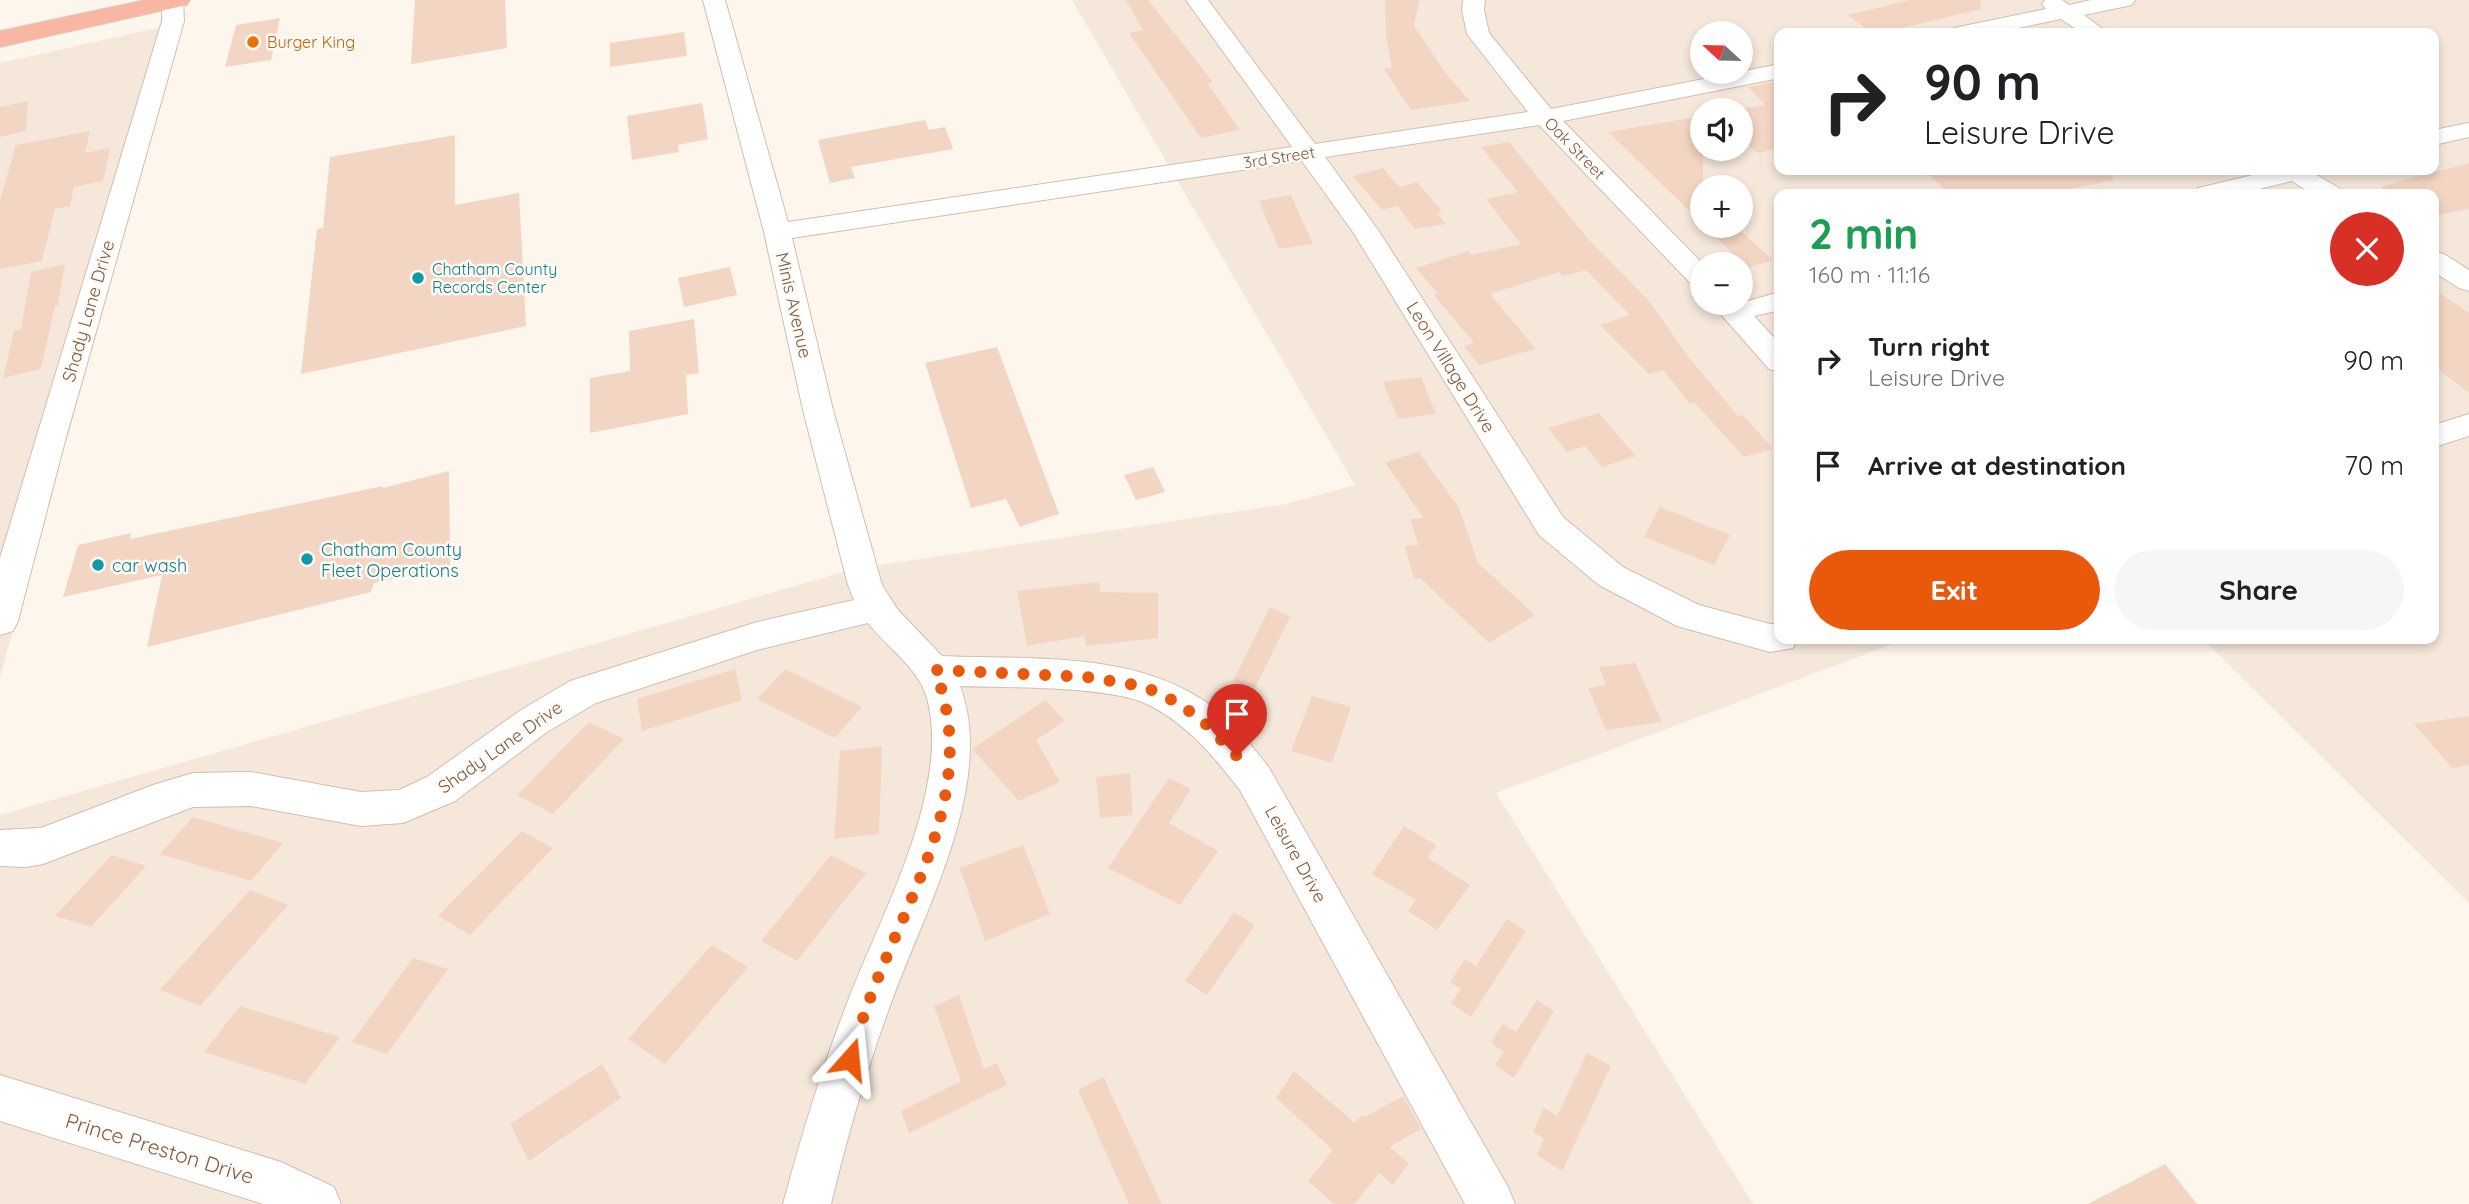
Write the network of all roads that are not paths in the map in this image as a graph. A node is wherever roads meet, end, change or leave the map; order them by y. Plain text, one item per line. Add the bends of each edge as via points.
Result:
1 (714, 0) edge
2 (1197, 0) edge
3 (1474, 0) edge
4 (2124, 0) edge
5 (176, 1) edge
6 (2057, 6) edge
7 (1980, 28) edge
8 (2090, 28) edge
9 (0, 39) edge
10 (1774, 72) edge
11 (1545, 117) junction
12 (2469, 130) edge
13 (2439, 137) edge
14 (1307, 153) junction
15 (2282, 175) edge
16 (2304, 175) edge
17 (2227, 189) edge
18 (2323, 189) edge
19 (777, 232) junction
20 (2439, 263) edge
21 (1690, 267) edge
22 (2469, 282) edge
23 (1774, 302) edge
24 (1753, 304) edge
25 (1736, 315) edge
26 (1774, 356) edge
27 (2469, 425) edge
28 (2439, 434) edge
29 (876, 608) junction
30 (0, 621) edge
31 (1774, 638) edge
32 (935, 670) junction
33 (0, 848) edge
34 (0, 1098) edge
35 (317, 1204) edge
36 (807, 1204) edge
37 (1491, 1204) edge

1 - 19 street, Minis Avenue
2 - 14 street, Leon Village Drive
3 - 11 street, Oak Street via 1478,34
4 - 6 street
5 - 9 highway
5 - 30 street, Shady Lane Drive
6 - 7 street
6 - 8 street
10 - 11 street, 3rd Street
11 - 14 street, 3rd Street
11 - 21 street, Oak Street
12 - 13 street
14 - 19 street, 3rd Street
14 - 31 street, Leon Village Drive via 1365,230 1551,526 1611,576 1689,616
15 - 17 street
16 - 18 street
19 - 29 street, Minis Avenue via 818,410 865,585
20 - 22 street
23 - 24 street
25 - 26 street
27 - 28 street
29 - 32 street
29 - 33 street, Shady Lane Drive via 757,636 583,692 534,720 441,789 403,806 361,809 251,789 193,790 43,846
32 - 36 street via 947,706 950,744 936,840 857,1037
32 - 37 street, Leisure Drive via 1130,683 1164,695 1219,735 1254,778
34 - 35 street, Prince Preston Drive via 281,1186

